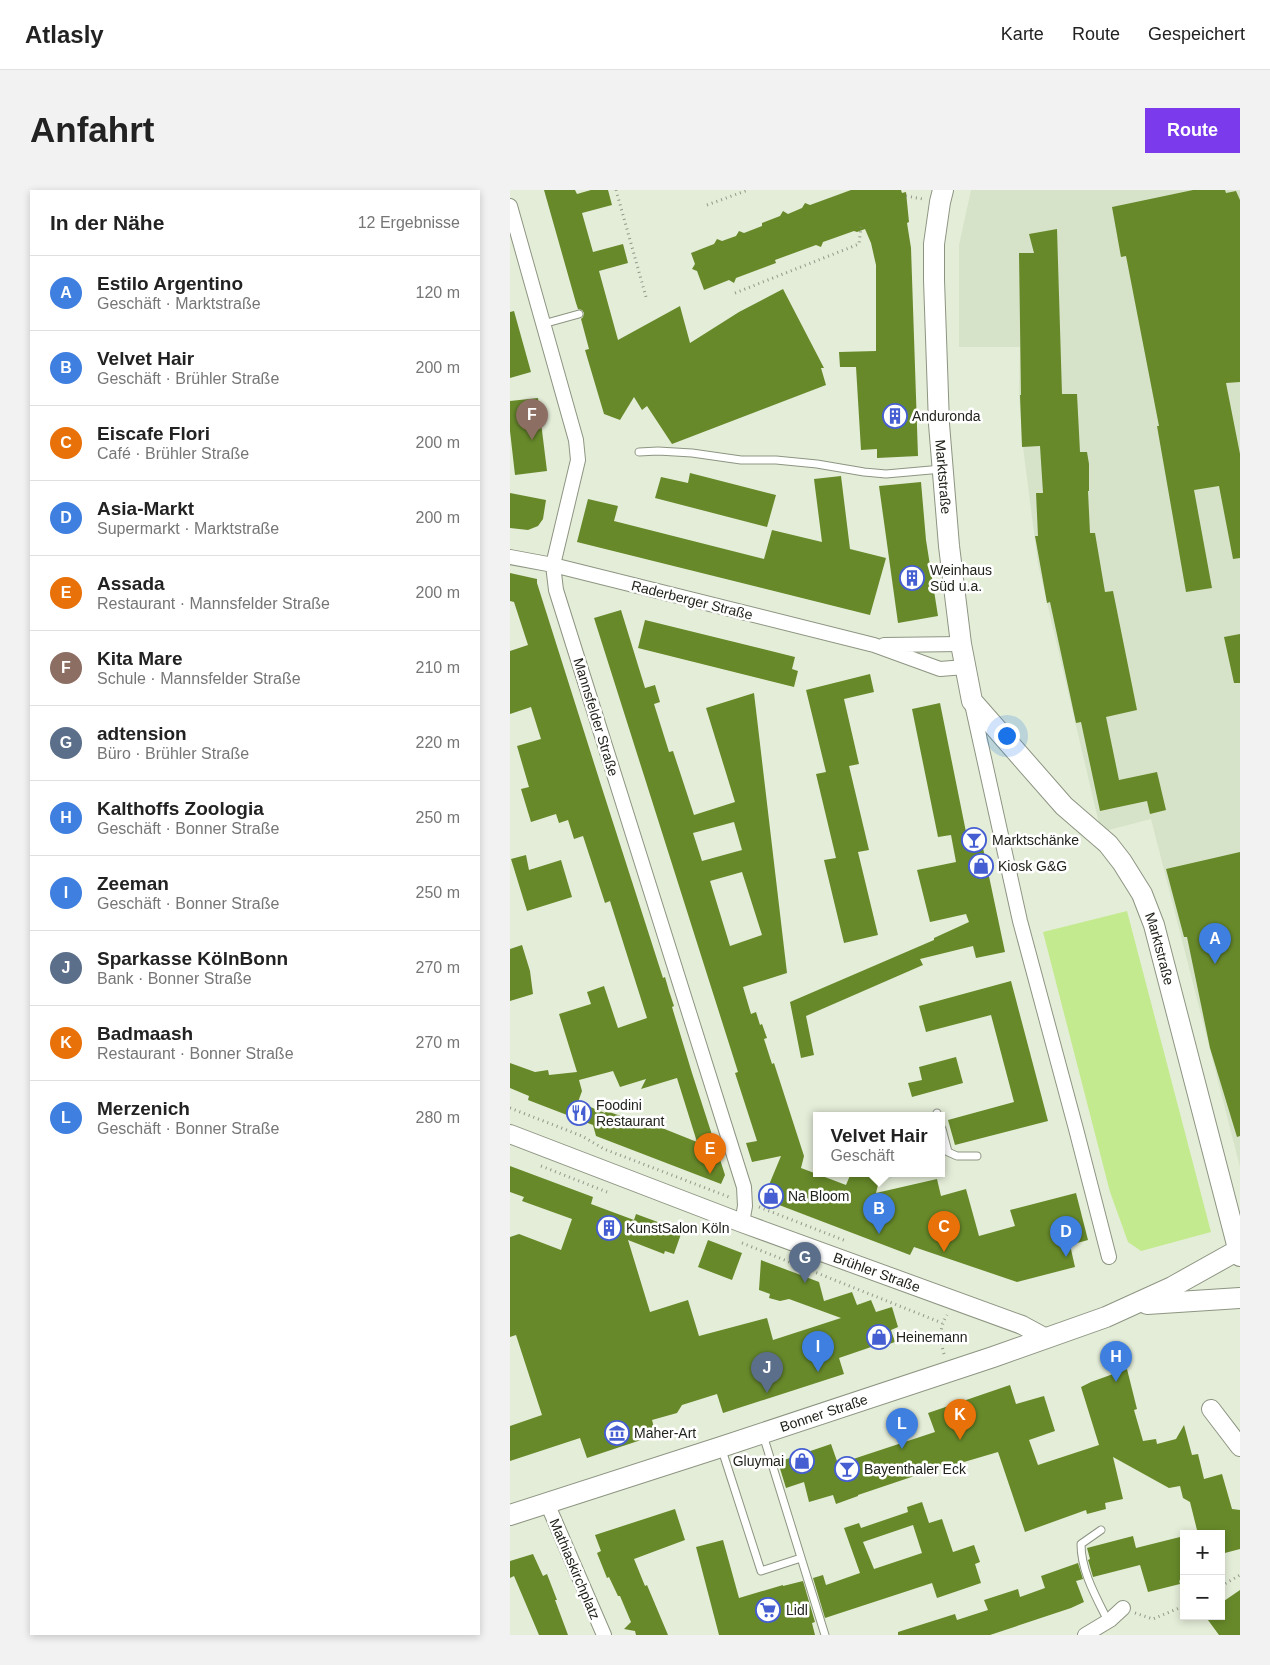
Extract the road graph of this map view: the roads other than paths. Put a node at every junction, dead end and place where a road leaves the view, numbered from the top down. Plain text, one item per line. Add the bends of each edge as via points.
1 (943, 190) edge
2 (510, 206) edge
3 (579, 314) dead end
4 (543, 324) junction
5 (639, 452) dead end
6 (942, 469) junction
7 (510, 557) edge
8 (553, 565) junction
9 (960, 644) junction
10 (874, 645) junction
11 (965, 667) junction
12 (972, 701) junction
13 (511, 1137) edge
14 (945, 1140) edge
15 (977, 1156) dead end
16 (742, 1223) junction
17 (1239, 1251) edge
18 (1108, 1257) dead end
19 (1240, 1298) edge
20 (1135, 1305) junction
21 (1046, 1338) junction
22 (1211, 1408) dead end
23 (762, 1433) junction
24 (721, 1447) junction
25 (1240, 1447) edge
26 (547, 1502) junction
27 (510, 1515) edge
28 (1101, 1530) dead end
29 (801, 1558) junction
30 (1123, 1608) road end
31 (1108, 1621) junction
32 (604, 1635) edge
33 (825, 1635) edge
34 (1085, 1635) edge

1 - 6 main road, Marktstraße via 934,244
2 - 4 street, Mannsfelder Straße
3 - 4 lane
4 - 8 street, Mannsfelder Straße via 576,440 578,460
5 - 6 lane via 776,460 886,474
6 - 9 main road, Marktstraße
7 - 8 street, Raderberger Straße
8 - 10 street, Raderberger Straße
8 - 16 street, Mannsfelder Straße via 556,590 744,1187
9 - 10 street, Raderberger Straße
9 - 11 main road, Marktstraße
10 - 11 street, Raderberger Straße via 940,670
11 - 12 main road, Marktstraße
12 - 17 main road, Marktstraße via 1064,806 1108,844 1142,894 1154,925
12 - 18 street, Marktstraße via 1022,930
13 - 16 street, Brühler Straße
14 - 15 lane via 948,1152 956,1156
16 - 21 street, Brühler Straße via 1022,1325
17 - 20 main road, Bonner Straße
19 - 20 main road, Bonner Straße
20 - 21 main road, Bonner Straße
21 - 23 main road, Bonner Straße
22 - 25 street
23 - 24 main road, Bonner Straße
23 - 29 lane
24 - 26 main road, Bonner Straße
24 - 29 lane via 761,1571
26 - 27 main road, Bonner Straße
26 - 32 street, Mathiaskirchplatz
28 - 31 lane via 1081,1544 1081,1557
29 - 33 lane
30 - 31 street
31 - 34 street

